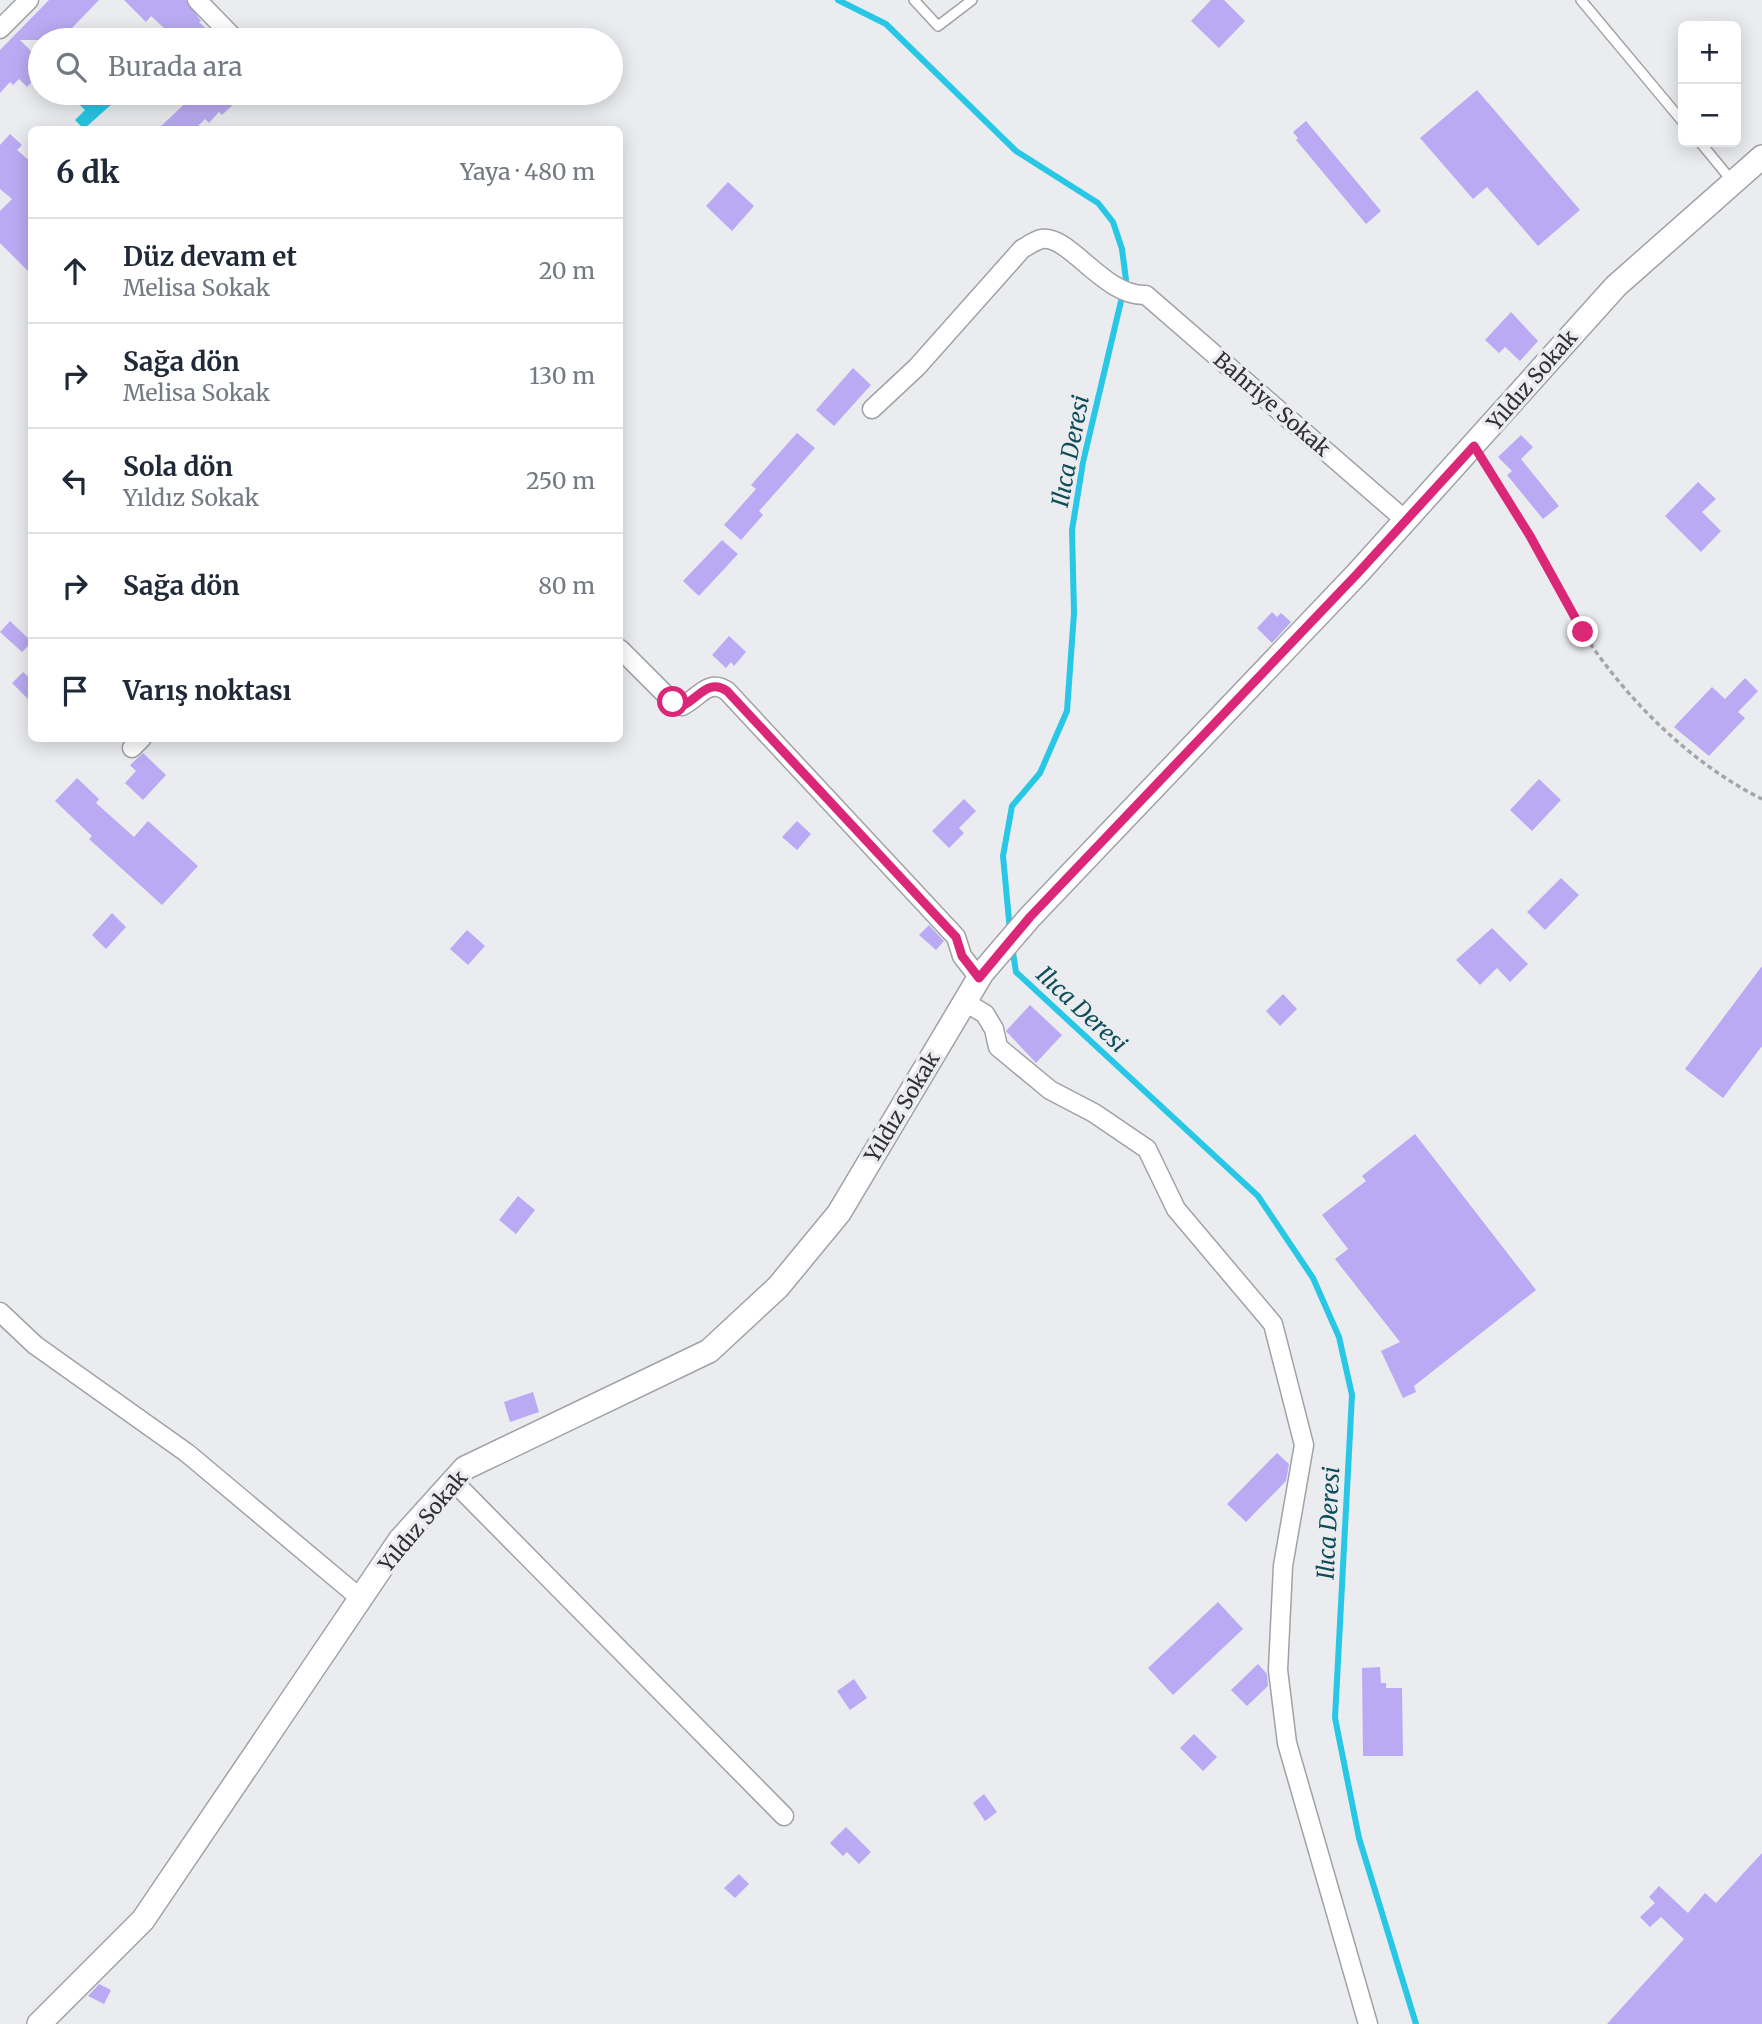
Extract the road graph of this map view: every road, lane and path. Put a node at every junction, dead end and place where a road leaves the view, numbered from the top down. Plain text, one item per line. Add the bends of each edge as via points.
1 (29, 0) edge
2 (197, 0) edge
3 (914, 0) edge
4 (972, 0) edge
5 (1581, 0) edge
6 (224, 28) edge
7 (0, 29) edge
8 (1678, 116) edge
9 (1704, 147) edge
10 (1762, 157) edge
11 (1732, 181) junction
12 (872, 409) dead end
13 (1474, 446) junction
14 (1405, 520) junction
15 (623, 652) edge
16 (1762, 799) edge
17 (981, 975) junction
18 (965, 1002) junction
19 (0, 1312) edge
20 (453, 1481) junction
21 (360, 1598) junction
22 (784, 1816) dead end
23 (39, 2024) edge
24 (1368, 2024) edge

1 - 7 street
2 - 6 street
3 - 4 lane via 938,26
5 - 8 lane
9 - 11 lane
10 - 11 street, Yıldız Sokak
11 - 13 street, Yıldız Sokak via 1616,286
12 - 14 street, Bahriye Sokak via 917,367 1022,249 1041,239 1056,240 1103,280 1146,295
13 - 14 street, Yıldız Sokak
13 - 16 path via 1524,524 1583,632 1618,680 1675,741
14 - 17 street, Yıldız Sokak via 1030,917
15 - 17 street via 682,706 710,686 727,691 956,937 962,956
17 - 18 street, Yıldız Sokak
18 - 20 street, Yıldız Sokak via 839,1213 778,1287 709,1351 465,1468
18 - 24 street via 985,1014 998,1047 1050,1090 1147,1149 1175,1209 1273,1324 1304,1445 1283,1566 1278,1670 1287,1743
19 - 21 street via 35,1345 187,1453
20 - 21 street, Yıldız Sokak via 400,1540
20 - 22 street
21 - 23 street, Yıldız Sokak via 143,1920

